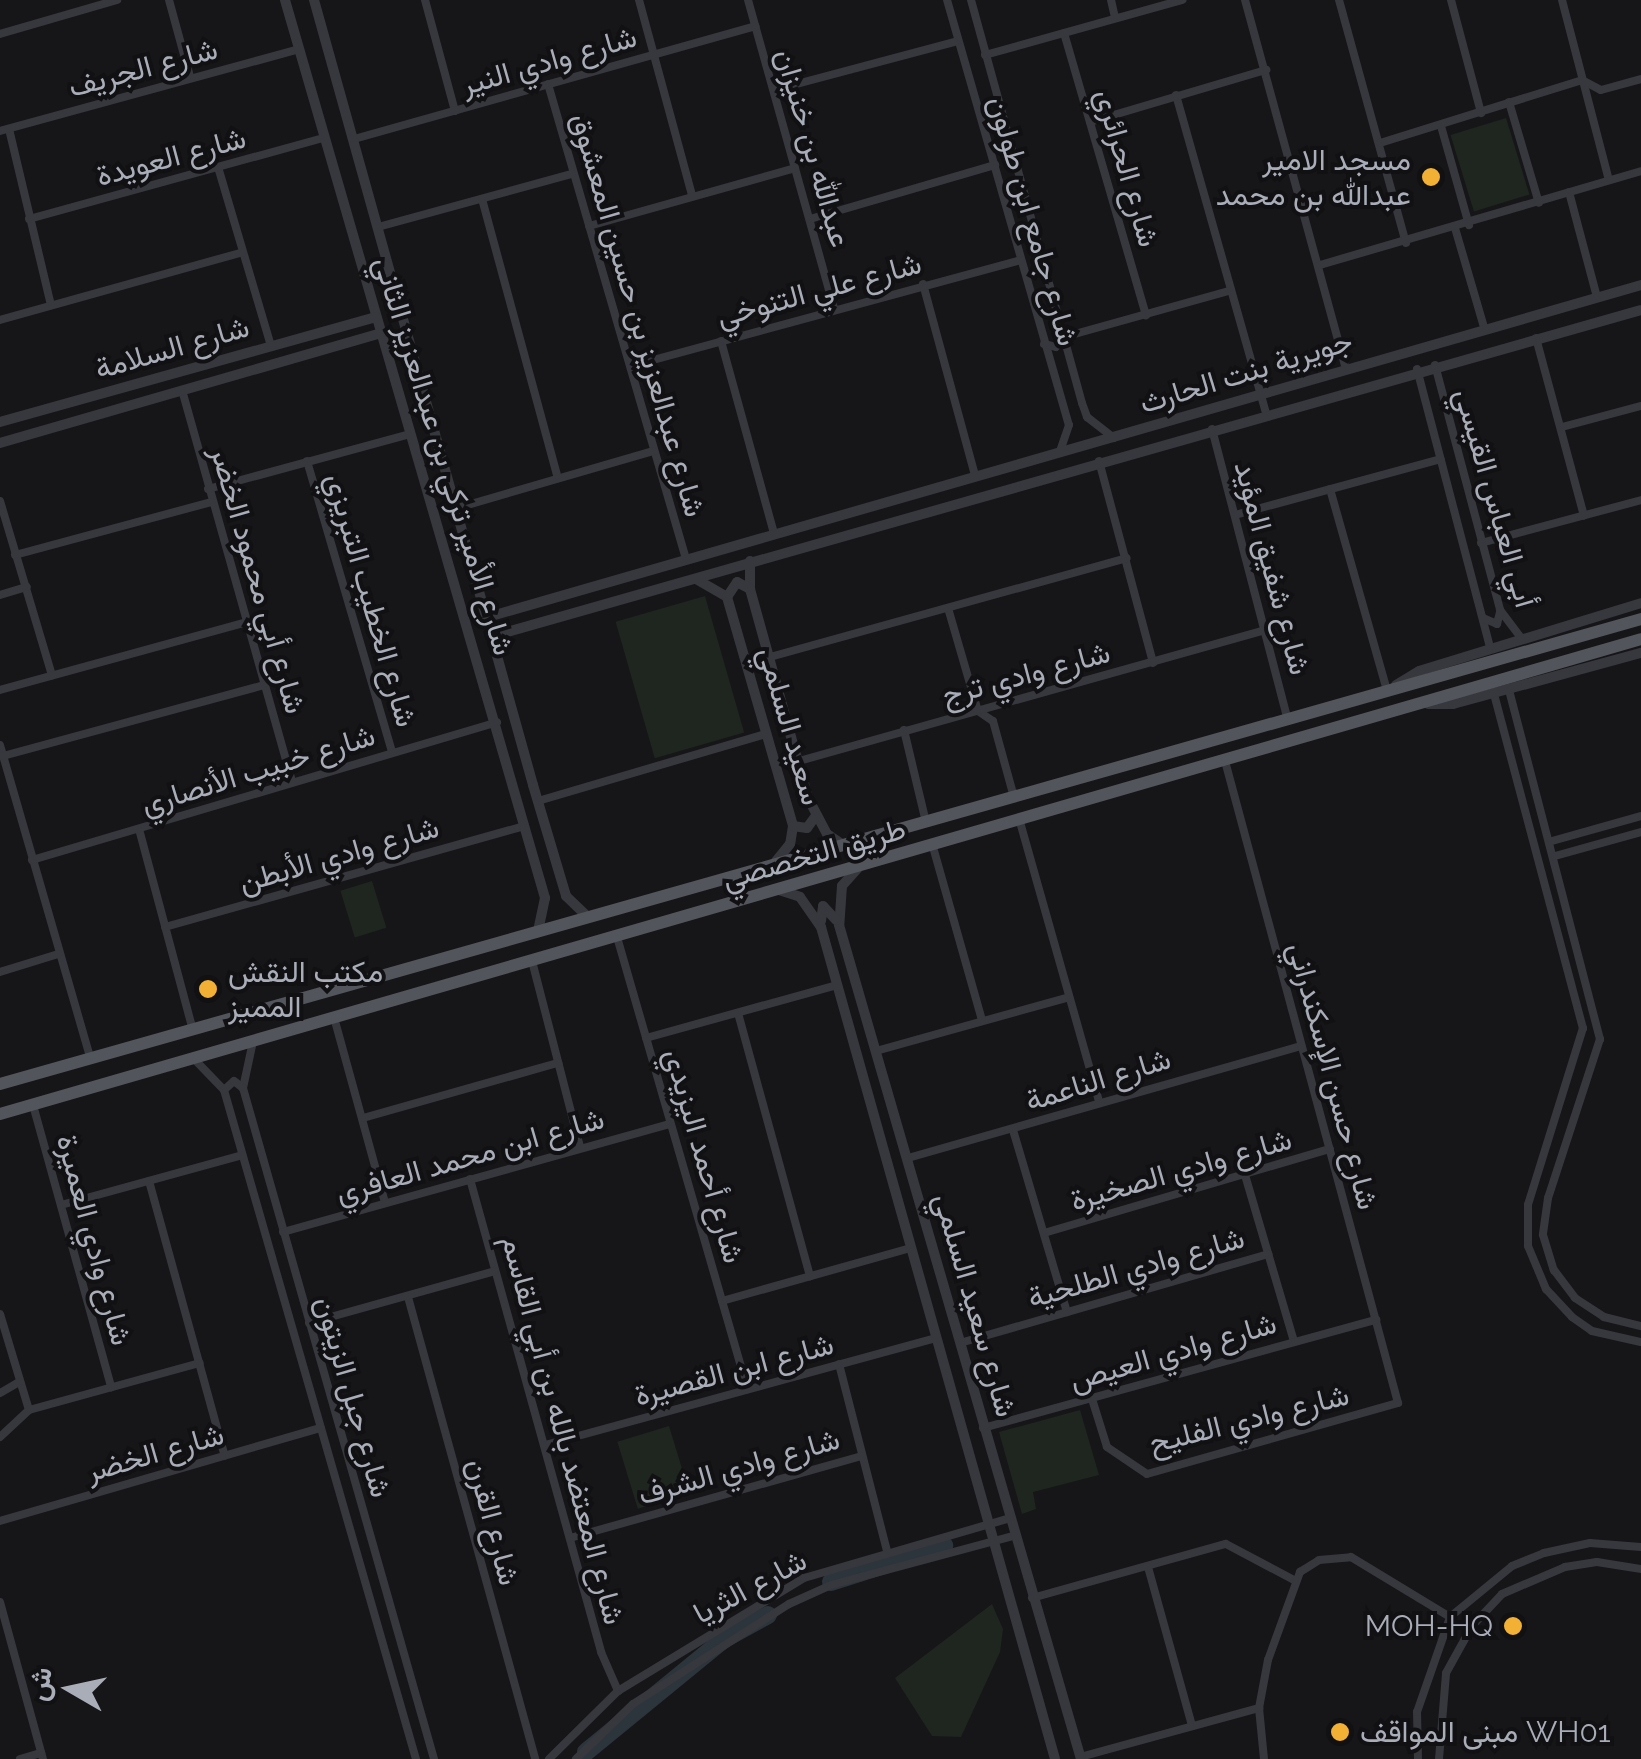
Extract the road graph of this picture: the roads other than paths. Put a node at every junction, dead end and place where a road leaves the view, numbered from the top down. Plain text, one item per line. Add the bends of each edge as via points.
1 (117, 0) edge
2 (169, 0) edge
3 (286, 0) edge
4 (314, 0) edge
5 (426, 0) edge
6 (639, 0) edge
7 (748, 0) edge
8 (947, 0) edge
9 (971, 0) edge
10 (1111, 0) edge
11 (1182, 0) edge
12 (1244, 0) edge
13 (1339, 0) edge
14 (1451, 0) edge
15 (1562, 0) edge
16 (88, 4) edge
17 (1116, 18) junction
18 (755, 26) junction
19 (1064, 33) junction
20 (0, 34) edge
21 (958, 41) junction
22 (299, 49) junction
23 (654, 55) junction
24 (985, 55) junction
25 (1266, 70) junction
26 (190, 77) junction
27 (1641, 79) edge
28 (1582, 80) junction
29 (548, 84) junction
30 (774, 90) junction
31 (1176, 95) junction
32 (1509, 102) junction
33 (455, 111) junction
34 (1481, 113) junction
35 (1090, 122) junction
36 (1441, 126) junction
37 (4, 130) edge
38 (324, 138) junction
39 (354, 139) junction
40 (1380, 143) junction
41 (996, 165) junction
42 (218, 167) junction
43 (795, 168) junction
44 (1641, 171) edge
45 (572, 174) junction
46 (1609, 180) junction
47 (1569, 192) junction
48 (692, 195) junction
49 (482, 198) junction
50 (1539, 204) junction
51 (29, 219) junction
52 (810, 219) junction
53 (1468, 225) junction
54 (378, 226) junction
55 (589, 226) junction
56 (1455, 228) junction
57 (1406, 242) junction
58 (243, 252) junction
59 (1021, 260) junction
60 (1320, 265) junction
61 (923, 284) junction
62 (1641, 285) edge
63 (1229, 291) junction
64 (1600, 296) junction
65 (1581, 301) junction
66 (51, 304) junction
67 (834, 308) junction
68 (1641, 310) edge
69 (1146, 315) junction
70 (376, 316) junction
71 (1610, 319) junction
72 (0, 320) edge
73 (356, 322) junction
74 (1586, 325) junction
75 (1484, 327) junction
76 (380, 333) junction
77 (1064, 336) junction
78 (364, 337) junction
79 (1536, 338) junction
80 (721, 340) junction
81 (1044, 344) junction
82 (271, 346) junction
83 (1069, 357) junction
84 (1049, 362) junction
85 (275, 363) junction
86 (1435, 365) junction
87 (630, 366) junction
88 (1346, 368) junction
89 (1418, 369) junction
90 (422, 387) junction
91 (182, 390) junction
92 (1441, 391) junction
93 (1260, 394) junction
94 (1424, 396) junction
95 (400, 397) junction
96 (1641, 406) edge
97 (1266, 413) junction
98 (0, 422) edge
99 (1562, 426) junction
100 (1212, 428) junction
101 (412, 434) junction
102 (1114, 438) junction
103 (0, 442) edge
104 (654, 450) junction
105 (1058, 453) junction
106 (1441, 459) junction
107 (307, 461) junction
108 (1099, 461) junction
109 (975, 476) junction
110 (558, 478) junction
111 (208, 489) junction
112 (1330, 490) junction
113 (1641, 500) edge
114 (0, 501) edge
115 (212, 502) junction
116 (866, 507) junction
117 (457, 508) junction
118 (436, 512) junction
119 (845, 513) junction
120 (1235, 516) junction
121 (1584, 516) junction
122 (871, 527) junction
123 (849, 533) junction
124 (774, 534) junction
125 (1481, 543) junction
126 (16, 555) junction
127 (686, 558) junction
128 (1127, 558) junction
129 (750, 561) junction
130 (695, 579) junction
131 (27, 587) junction
132 (750, 589) junction
133 (0, 594) edge
134 (727, 597) junction
135 (1641, 603) edge
136 (948, 608) junction
137 (1500, 610) junction
138 (505, 612) junction
139 (488, 617) junction
140 (1482, 618) junction
141 (1641, 619) edge
142 (244, 622) junction
143 (514, 630) junction
144 (1265, 630) junction
145 (493, 636) junction
146 (1520, 638) junction
147 (1641, 638) edge
148 (1490, 648) junction
149 (1641, 652) edge
150 (770, 657) junction
151 (1154, 662) junction
152 (52, 675) junction
153 (264, 685) junction
154 (0, 690) edge
155 (1387, 690) junction
156 (1508, 690) junction
157 (1494, 694) junction
158 (1427, 704) junction
159 (978, 711) junction
160 (1288, 720) junction
161 (497, 722) junction
162 (904, 730) junction
163 (766, 734) junction
164 (0, 745) edge
165 (392, 752) junction
166 (3, 756) junction
167 (1528, 756) junction
168 (526, 761) junction
169 (798, 761) junction
170 (1225, 761) junction
171 (1512, 761) junction
172 (509, 766) junction
173 (292, 781) junction
174 (533, 784) junction
175 (516, 792) junction
176 (1014, 797) junction
177 (538, 802) junction
178 (1641, 816) edge
179 (815, 817) junction
180 (544, 821) junction
181 (926, 822) junction
182 (1020, 822) junction
183 (525, 826) junction
184 (792, 826) junction
185 (139, 830) junction
186 (1641, 832) edge
187 (1552, 841) junction
188 (842, 844) junction
189 (934, 847) junction
190 (1555, 856) junction
191 (32, 860) junction
192 (774, 864) junction
193 (858, 868) junction
194 (779, 890) junction
195 (1564, 891) junction
196 (1550, 894) junction
197 (566, 896) junction
198 (545, 898) junction
199 (586, 915) junction
200 (839, 925) junction
201 (165, 927) junction
202 (538, 927) junction
203 (821, 927) junction
204 (617, 937) junction
205 (58, 954) junction
206 (532, 961) junction
207 (851, 967) junction
208 (0, 972) edge
209 (833, 972) junction
210 (837, 985) junction
211 (1066, 998) junction
212 (738, 1013) junction
213 (335, 1020) junction
214 (982, 1020) junction
215 (192, 1031) junction
216 (646, 1038) junction
217 (252, 1046) junction
218 (1301, 1046) junction
219 (876, 1050) junction
220 (90, 1057) junction
221 (196, 1061) junction
222 (558, 1063) junction
223 (0, 1084) edge
224 (243, 1088) junction
225 (224, 1090) junction
226 (1099, 1101) junction
227 (33, 1105) junction
228 (0, 1114) edge
229 (363, 1118) junction
230 (669, 1124) junction
231 (1013, 1130) junction
232 (580, 1147) junction
233 (1330, 1149) junction
234 (242, 1155) junction
235 (908, 1158) junction
236 (887, 1164) junction
237 (1245, 1175) junction
238 (470, 1179) junction
239 (150, 1181) junction
240 (385, 1202) junction
241 (61, 1205) junction
242 (283, 1232) junction
243 (1044, 1233) junction
244 (910, 1248) junction
245 (1268, 1254) junction
246 (495, 1271) junction
247 (810, 1276) junction
248 (408, 1297) junction
249 (722, 1301) junction
250 (1581, 1302) junction
251 (1067, 1312) junction
252 (0, 1314) edge
253 (1572, 1317) junction
254 (1376, 1320) junction
255 (309, 1323) junction
256 (1641, 1326) edge
257 (934, 1338) junction
258 (1294, 1342) junction
259 (1641, 1342) edge
260 (960, 1343) junction
261 (200, 1363) junction
262 (839, 1364) junction
263 (19, 1382) junction
264 (111, 1387) junction
265 (747, 1388) junction
266 (0, 1393) edge
267 (1092, 1399) junction
268 (1398, 1404) joint
269 (29, 1410) junction
270 (321, 1428) junction
271 (984, 1428) junction
272 (0, 1437) edge
273 (544, 1445) junction
274 (226, 1456) junction
275 (862, 1456) junction
276 (1007, 1518) junction
277 (0, 1521) edge
278 (989, 1524) junction
279 (1012, 1536) junction
280 (570, 1538) junction
281 (993, 1540) junction
282 (1641, 1548) edge
283 (887, 1551) junction
284 (1640, 1565) edge
285 (1148, 1567) junction
286 (1296, 1581) junction
287 (1032, 1598) junction
288 (0, 1602) edge
289 (1450, 1617) junction
290 (618, 1691) junction
291 (1259, 1708) junction
292 (1192, 1726) junction
293 (42, 1756) edge
294 (1080, 1758) edge
295 (20, 1759) edge
296 (416, 1759) edge
297 (434, 1759) edge
298 (535, 1759) edge
299 (550, 1759) edge
300 (576, 1759) edge
301 (1054, 1759) edge
302 (1264, 1759) edge
303 (1418, 1759) edge
304 (1439, 1759) edge

1 - 16 street
2 - 26 street
3 - 22 street, شارع الأمير تركي بن عبدالعزيز الثاني
4 - 39 street, شارع الأمير تركي بن عبدالعزيز الثاني
5 - 33 street
6 - 23 street
7 - 18 street, عبدالله بن خنيزان
8 - 21 street, شارع جامع ابن طولون
9 - 24 street, شارع جامع ابن طولون
10 - 17 street
11 - 17 street
12 - 25 street
13 - 40 street
14 - 34 street
15 - 28 street
16 - 20 street
17 - 19 street
18 - 23 street, شارع وادي النير
18 - 30 street, عبدالله بن خنيزان
19 - 24 street
19 - 35 street, شارع الحرائري
21 - 30 street
21 - 41 street, شارع جامع ابن طولون
22 - 26 street, شارع الجريف
22 - 38 street, شارع الأمير تركي بن عبدالعزيز الثاني
23 - 29 street, شارع وادي النير
23 - 48 street
24 - 77 street, شارع جامع ابن طولون
25 - 31 street
25 - 60 street
26 - 37 street, شارع الجريف
27 - 28 street via 1601,90
28 - 32 street
28 - 46 street
29 - 33 street, شارع وادي النير
29 - 45 street, شارع عبدالعزيز بن حسين المعشوق
30 - 43 street, عبدالله بن خنيزان
31 - 35 street
31 - 63 street
32 - 34 street
32 - 50 street
33 - 39 street, شارع وادي النير
34 - 36 street
35 - 69 street, شارع الحرائري
36 - 40 street
36 - 53 street
37 - 51 street
38 - 42 street, شارع العويدة
38 - 70 street, شارع الأمير تركي بن عبدالعزيز الثاني
39 - 54 street, شارع الأمير تركي بن عبدالعزيز الثاني
40 - 57 street
41 - 52 street
41 - 59 street, شارع جامع ابن طولون
42 - 51 street, شارع العويدة
42 - 58 street
43 - 48 street
43 - 52 street, عبدالله بن خنيزان
44 - 46 street
45 - 49 street
45 - 55 street, شارع عبدالعزيز بن حسين المعشوق
46 - 47 street
47 - 50 street
47 - 64 street
48 - 55 street
49 - 54 street
49 - 110 street
50 - 53 street
51 - 66 street
52 - 67 street, عبدالله بن خنيزان
53 - 56 street
54 - 90 street, شارع الأمير تركي بن عبدالعزيز الثاني
55 - 87 street, شارع عبدالعزيز بن حسين المعشوق
56 - 57 street
56 - 75 street
57 - 60 street
58 - 66 street
58 - 82 street
59 - 61 street, شارع علي التنوخي
59 - 81 street, شارع جامع ابن طولون
60 - 88 street
61 - 67 street, شارع علي التنوخي
61 - 109 street
62 - 64 street, جويرية بنت الحارث
63 - 69 street
63 - 93 street
64 - 65 street, جويرية بنت الحارث
64 - 71 street via 1596,310
65 - 74 street via 1593,315
65 - 75 street, جويرية بنت الحارث
66 - 72 street
67 - 80 street, شارع علي التنوخي
68 - 71 street, جويرية بنت الحارث
69 - 77 street
70 - 73 street, شارع السلامة
70 - 76 street, شارع الأمير تركي بن عبدالعزيز الثاني
71 - 74 street, جويرية بنت الحارث
73 - 78 street via 368,327
73 - 82 street, شارع السلامة
74 - 79 street, جويرية بنت الحارث
75 - 88 street, جويرية بنت الحارث
76 - 78 street
76 - 95 street, شارع الأمير تركي بن عبدالعزيز الثاني
77 - 81 street via 1056,347
77 - 83 street, شارع جامع ابن طولون
78 - 85 street
79 - 86 street, جويرية بنت الحارث
79 - 99 street
80 - 87 street, شارع علي التنوخي
80 - 124 street
81 - 84 street, شارع جامع ابن طولون
82 - 85 street
82 - 98 street, شارع السلامة
83 - 84 street via 1058,354
83 - 102 street, شارع جامع ابن طولون via 1088,417
84 - 105 street, شارع جامع ابن طولون via 1069,426
85 - 91 street
86 - 89 street, جويرية بنت الحارث
86 - 92 street, أبي العباس القيسي
87 - 104 street, شارع عبدالعزيز بن حسين المعشوق
88 - 93 street, جويرية بنت الحارث
89 - 94 street, أبي العباس القيسي
89 - 97 street, جويرية بنت الحارث
90 - 95 street via 407,384
90 - 117 street, شارع الأمير تركي بن عبدالعزيز الثاني
91 - 103 street
91 - 111 street, شارع أبي محمود الخضر
92 - 94 street via 1431,383
92 - 125 street, أبي العباس القيسي
93 - 97 street
93 - 102 street, جويرية بنت الحارث
94 - 106 street, أبي العباس القيسي
95 - 101 street, شارع الأمير تركي بن عبدالعزيز الثاني
96 - 99 street
97 - 100 street, جويرية بنت الحارث
99 - 121 street
100 - 108 street, جويرية بنت الحارث
100 - 120 street, شارع شفيق المؤيد
101 - 107 street
101 - 118 street, شارع الأمير تركي بن عبدالعزيز الثاني
102 - 105 street, جويرية بنت الحارث
104 - 110 street
104 - 127 street, شارع عبدالعزيز بن حسين المعشوق
105 - 109 street, جويرية بنت الحارث
106 - 112 street
106 - 140 street, أبي العباس القيسي
107 - 111 street
107 - 165 street, شارع الخطيب التبريزي
108 - 122 street, جويرية بنت الحارث
108 - 128 street
109 - 116 street, جويرية بنت الحارث
110 - 117 street
111 - 115 street, شارع أبي محمود الخضر
112 - 120 street
112 - 155 street
113 - 121 street
114 - 126 street
115 - 126 street
115 - 142 street, شارع أبي محمود الخضر
116 - 119 street, جويرية بنت الحارث
116 - 122 street via 860,519
117 - 118 street
117 - 139 street, شارع الأمير تركي بن عبدالعزيز الثاني
118 - 161 street, شارع الأمير تركي بن عبدالعزيز الثاني
119 - 123 street via 854,521
119 - 124 street, جويرية بنت الحارث
120 - 144 street, شارع شفيق المؤيد
121 - 125 street
122 - 123 street, جويرية بنت الحارث
123 - 129 street, جويرية بنت الحارث
124 - 127 street, جويرية بنت الحارث
125 - 137 street, أبي العباس القيسي
126 - 131 street
127 - 138 street, جويرية بنت الحارث
128 - 136 street
128 - 151 street
129 - 130 street, جويرية بنت الحارث
129 - 132 street, سعيد السلمي
130 - 134 street
130 - 143 street, جويرية بنت الحارث
131 - 133 street
131 - 152 street
132 - 134 street via 737,582
132 - 150 street, سعيد السلمي
134 - 163 street, سعيد السلمي
135 - 146 street
136 - 150 street
136 - 159 street
137 - 140 street via 1497,624
137 - 146 street, أبي العباس القيسي
138 - 139 street, جويرية بنت الحارث
138 - 143 street via 503,624
139 - 145 street, شارع الأمير تركي بن عبدالعزيز الثاني
140 - 148 street, أبي العباس القيسي
141 - 155 main road, طريق التخصصي
142 - 152 street
142 - 153 street, شارع أبي محمود الخضر
143 - 145 street, جويرية بنت الحارث
144 - 151 street, شارع وادي ترج
144 - 160 street, شارع شفيق المؤيد
145 - 168 street, شارع الأمير تركي بن عبدالعزيز الثاني
146 - 148 street
147 - 158 main road, طريق التخصصي
148 - 155 street
149 - 156 street
150 - 169 street, سعيد السلمي
151 - 159 street, شارع وادي ترج
152 - 154 street
153 - 166 street
153 - 173 street, شارع أبي محمود الخضر
155 - 160 main road, طريق التخصصي
156 - 157 street
156 - 167 street
157 - 158 street
157 - 171 street
158 - 170 main road, طريق التخصصي
159 - 162 street, شارع وادي ترج
159 - 176 street via 993,721
160 - 176 main road, طريق التخصصي
161 - 165 street, شارع خبيب الأنصاري
161 - 172 street, شارع الأمير تركي بن عبدالعزيز الثاني
162 - 169 street, شارع وادي ترج
162 - 181 street
163 - 177 street
163 - 184 street, سعيد السلمي
164 - 166 street
165 - 173 street, شارع خبيب الأنصاري
166 - 191 street
167 - 171 street
167 - 187 street
168 - 172 street via 521,774
168 - 174 street, شارع الأمير تركي بن عبدالعزيز الثاني
169 - 179 street, سعيد السلمي
170 - 182 main road, طريق التخصصي
170 - 218 street, شارع حسن الإسكندراني
171 - 196 street
172 - 175 street, شارع الأمير تركي بن عبدالعزيز الثاني
173 - 185 street, شارع خبيب الأنصاري
174 - 175 street via 521,779
174 - 177 street, شارع الأمير تركي بن عبدالعزيز الثاني
175 - 183 street, شارع الأمير تركي بن عبدالعزيز الثاني
176 - 181 main road, طريق التخصصي
177 - 180 street, شارع الأمير تركي بن عبدالعزيز الثاني
178 - 187 street
179 - 184 street via 807,828
179 - 188 street, سعيد السلمي
180 - 183 street
180 - 197 street, شارع الأمير تركي بن عبدالعزيز الثاني
181 - 188 main road, طريق التخصصي
182 - 189 main road, طريق التخصصي
182 - 211 street
183 - 198 street, شارع الأمير تركي بن عبدالعزيز الثاني
183 - 201 street, شارع وادي الأبطن
184 - 192 street, سعيد السلمي via 790,844
185 - 191 street, شارع خبيب الأنصاري
185 - 201 street
186 - 190 street
187 - 190 street
188 - 192 main road, طريق التخصصي
189 - 193 main road, طريق التخصصي
189 - 214 street
190 - 195 street
191 - 205 street
192 - 199 main road, طريق التخصصي
193 - 194 main road, طريق التخصصي
193 - 200 street, شارع سعيد السلمي via 842,886
194 - 203 street via 800,898
194 - 204 main road, طريق التخصصي
195 - 196 street
195 - 250 street via 1600,1039 1548,1198 1543,1235 1554,1270
196 - 253 street via 1582,1042 1526,1223 1536,1269
197 - 198 street
197 - 199 street
198 - 202 street, شارع الأمير تركي بن عبدالعزيز الثاني
199 - 202 main road, طريق التخصصي
200 - 203 street via 830,906 823,906
200 - 207 street, شارع سعيد السلمي
201 - 215 street
202 - 215 main road, طريق التخصصي
203 - 209 street, شارع سعيد السلمي
204 - 206 main road, طريق التخصصي
204 - 216 street, شارع أحمد اليزيدي
205 - 208 street
205 - 220 street
206 - 213 main road, طريق التخصصي
206 - 222 street
207 - 209 street
207 - 219 street, شارع سعيد السلمي
209 - 210 street, شارع سعيد السلمي
210 - 212 street
210 - 236 street, شارع سعيد السلمي
211 - 214 street
211 - 226 street
212 - 216 street
212 - 247 street
213 - 217 main road, طريق التخصصي
213 - 229 street
214 - 219 street
215 - 220 main road, طريق التخصصي
216 - 230 street, شارع أحمد اليزيدي
217 - 221 main road, طريق التخصصي
217 - 224 street, شارع جبل الزيتون
218 - 226 street, شارع الناعمة
218 - 233 street, شارع حسن الإسكندراني
219 - 235 street, شارع سعيد السلمي
220 - 223 main road, طريق التخصصي
221 - 225 street, شارع جبل الزيتون
221 - 227 main road, طريق التخصصي
222 - 229 street
222 - 232 street
224 - 225 street via 234,1081
224 - 242 street, شارع جبل الزيتون
225 - 234 street, شارع جبل الزيتون
226 - 231 street, شارع الناعمة
227 - 228 main road, طريق التخصصي
227 - 241 street, شارع وادي العميرة
229 - 240 street
230 - 232 street, شارع ابن محمد العافري
230 - 249 street, شارع أحمد اليزيدي
231 - 235 street, شارع الناعمة
231 - 243 street
232 - 238 street, شارع ابن محمد العافري
233 - 237 street, شارع وادي الصخيرة
233 - 254 street, شارع حسن الإسكندراني
234 - 239 street
234 - 270 street, شارع جبل الزيتون
235 - 236 street
235 - 260 street, شارع سعيد السلمي
236 - 244 street, شارع سعيد السلمي
237 - 243 street, شارع وادي الصخيرة
237 - 245 street
238 - 240 street, شارع ابن محمد العافري
238 - 246 street, شارع المعتضد بالله بن أبي القاسم
239 - 241 street
239 - 261 street
240 - 242 street, شارع ابن محمد العافري
241 - 264 street, شارع وادي العميرة
242 - 255 street, شارع جبل الزيتون
243 - 251 street
244 - 247 street
244 - 257 street, شارع سعيد السلمي
245 - 251 street, شارع وادي الطلحية
245 - 258 street
246 - 248 street
246 - 273 street, شارع المعتضد بالله بن أبي القاسم
247 - 249 street
248 - 255 street
248 - 298 street, شارع القرن
249 - 265 street, شارع أحمد اليزيدي
250 - 253 street
250 - 256 street
251 - 260 street, شارع وادي الطلحية
252 - 263 street
253 - 259 street via 1592,1331
254 - 258 street, شارع وادي العيص
254 - 268 street, شارع حسن الإسكندراني
255 - 297 street, شارع جبل الزيتون
257 - 262 street, شارع ابن القصيرة
257 - 278 street, شارع سعيد السلمي
258 - 267 street, شارع وادي العيص
260 - 271 street, شارع سعيد السلمي
261 - 264 street
261 - 274 street
262 - 265 street, شارع ابن القصيرة
262 - 275 street
263 - 266 street
263 - 269 street
264 - 269 street
265 - 273 street, شارع ابن القصيرة
267 - 268 street, شارع وادي الفليح via 1107,1448 1148,1474
267 - 271 street, شارع وادي العيص
269 - 272 street
270 - 274 street, شارع الخضر
270 - 296 street, شارع جبل الزيتون
271 - 276 street, شارع سعيد السلمي
273 - 280 street, شارع المعتضد بالله بن أبي القاسم
274 - 277 street, شارع الخضر
275 - 280 street, شارع وادي الشرف
275 - 283 street
276 - 278 street, شارع الثريا
276 - 279 street, شارع سعيد السلمي
278 - 281 street, شارع سعيد السلمي
278 - 283 street, شارع الثريا
279 - 281 street, شارع الثريا
279 - 287 street, شارع سعيد السلمي
280 - 290 street, شارع المعتضد بالله بن أبي القاسم
281 - 300 street, شارع الثريا via 831,1585 788,1604 633,1704
281 - 301 street, شارع سعيد السلمي
282 - 289 street via 1590,1542 1544,1553 1502,1573
283 - 290 street, شارع الثريا via 804,1578
284 - 304 street via 1566,1567 1502,1594 1472,1626 1446,1673
285 - 286 street via 1226,1544
285 - 287 street
285 - 292 street
286 - 289 street via 1319,1560 1352,1558
286 - 291 street
287 - 294 street, شارع سعيد السلمي
288 - 293 street
289 - 303 street via 1418,1712
290 - 299 street, شارع الثريا
291 - 292 street
291 - 302 street
292 - 294 street
293 - 295 street

